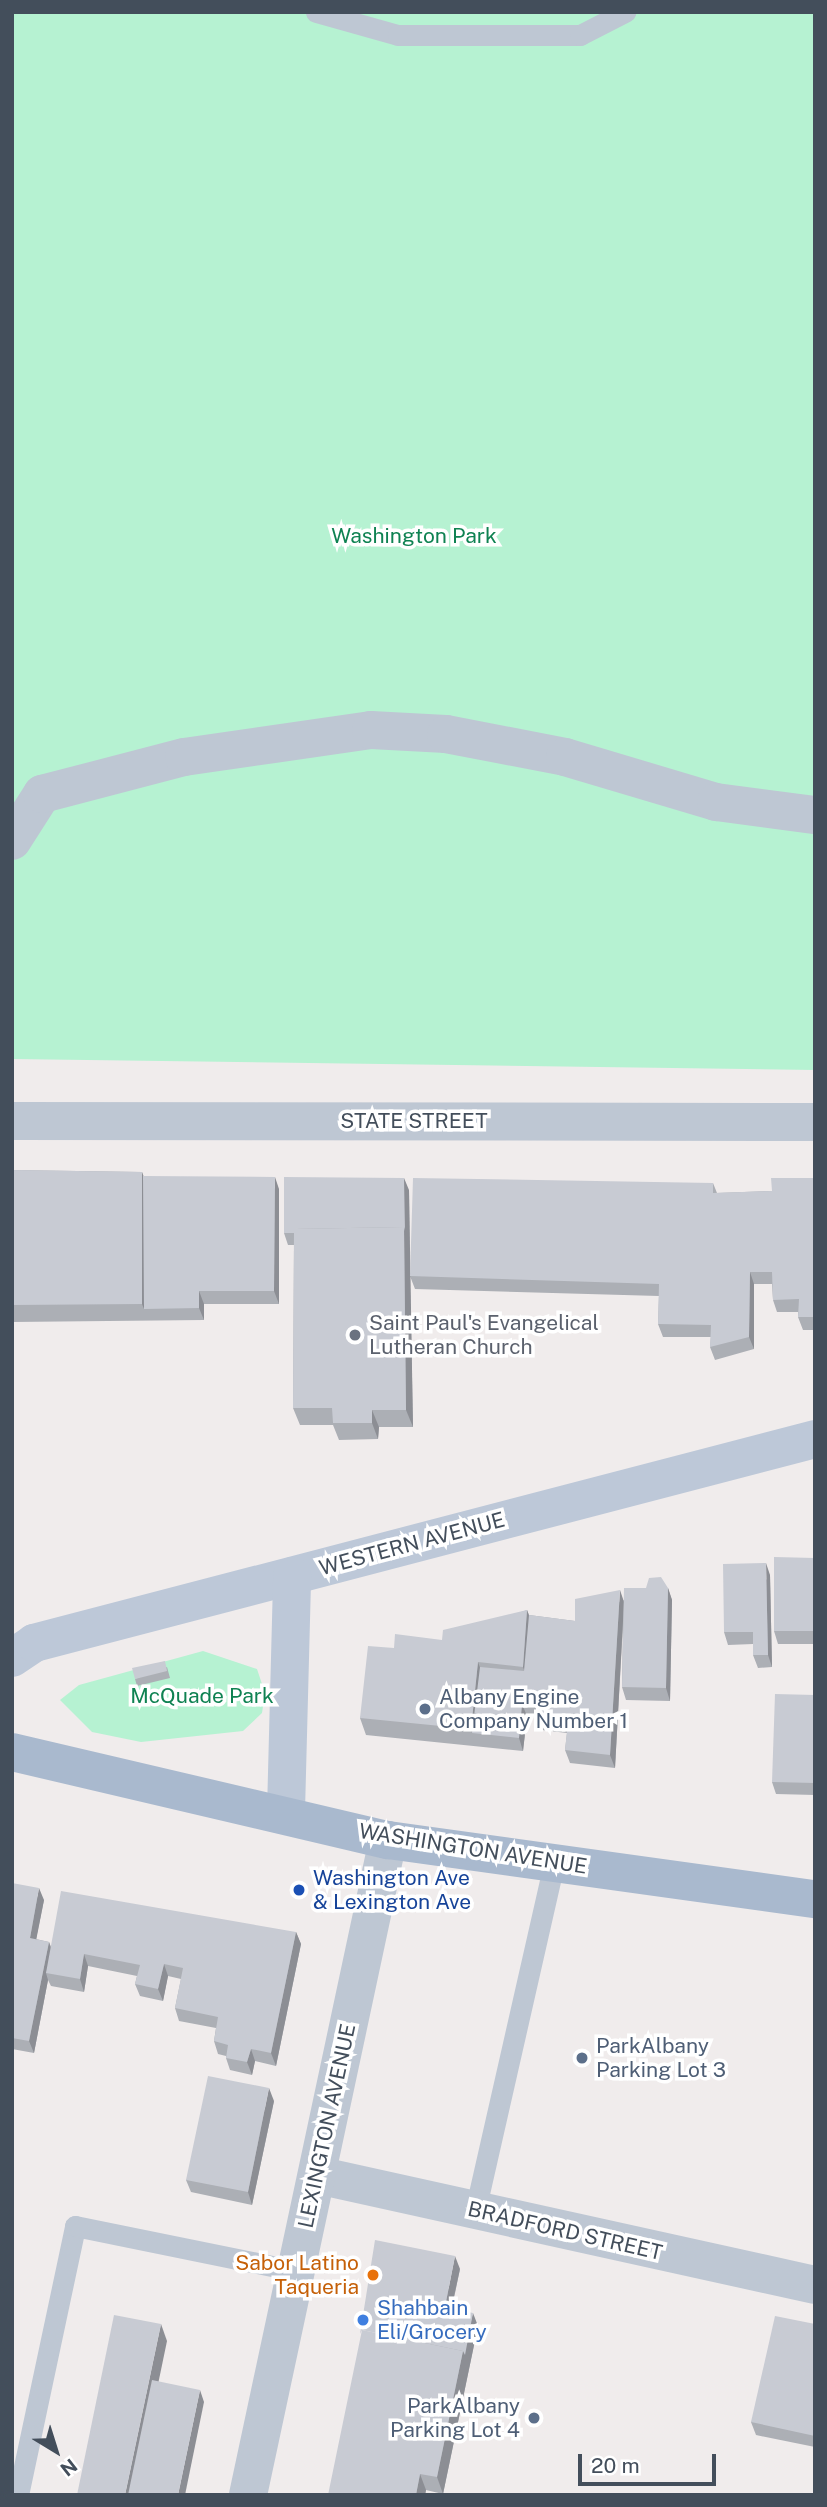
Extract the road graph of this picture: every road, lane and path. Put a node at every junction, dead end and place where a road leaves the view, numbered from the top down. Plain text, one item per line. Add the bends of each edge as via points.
1 (316, 12) edge
2 (625, 12) edge
3 (27, 795) edge
4 (815, 815) edge
5 (12, 841) edge
6 (12, 1121) edge
7 (815, 1122) edge
8 (815, 1439) edge
9 (292, 1576) junction
10 (12, 1658) edge
11 (12, 1752) edge
12 (286, 1811) junction
13 (388, 1840) junction
14 (554, 1863) junction
15 (815, 1899) edge
16 (317, 2175) junction
17 (475, 2211) junction
18 (296, 2271) junction
19 (815, 2285) edge
20 (18, 2495) edge
21 (248, 2495) edge

1 - 2 lane via 398,35 580,35
3 - 4 street via 184,757 371,730 446,734 565,757 716,802
3 - 5 street
6 - 7 street, STATE STREET
8 - 9 street, WESTERN AVENUE
9 - 10 street, WESTERN AVENUE via 34,1643
9 - 12 street
11 - 12 main road, WASHINGTON AVENUE
12 - 13 main road, WASHINGTON AVENUE
13 - 14 main road, WASHINGTON AVENUE
13 - 16 street, LEXINGTON AVENUE
14 - 15 main road, WASHINGTON AVENUE
14 - 17 lane
16 - 17 street, BRADFORD STREET
16 - 18 street, LEXINGTON AVENUE
17 - 19 street, BRADFORD STREET
18 - 20 lane via 75,2226
18 - 21 street, LEXINGTON AVENUE

